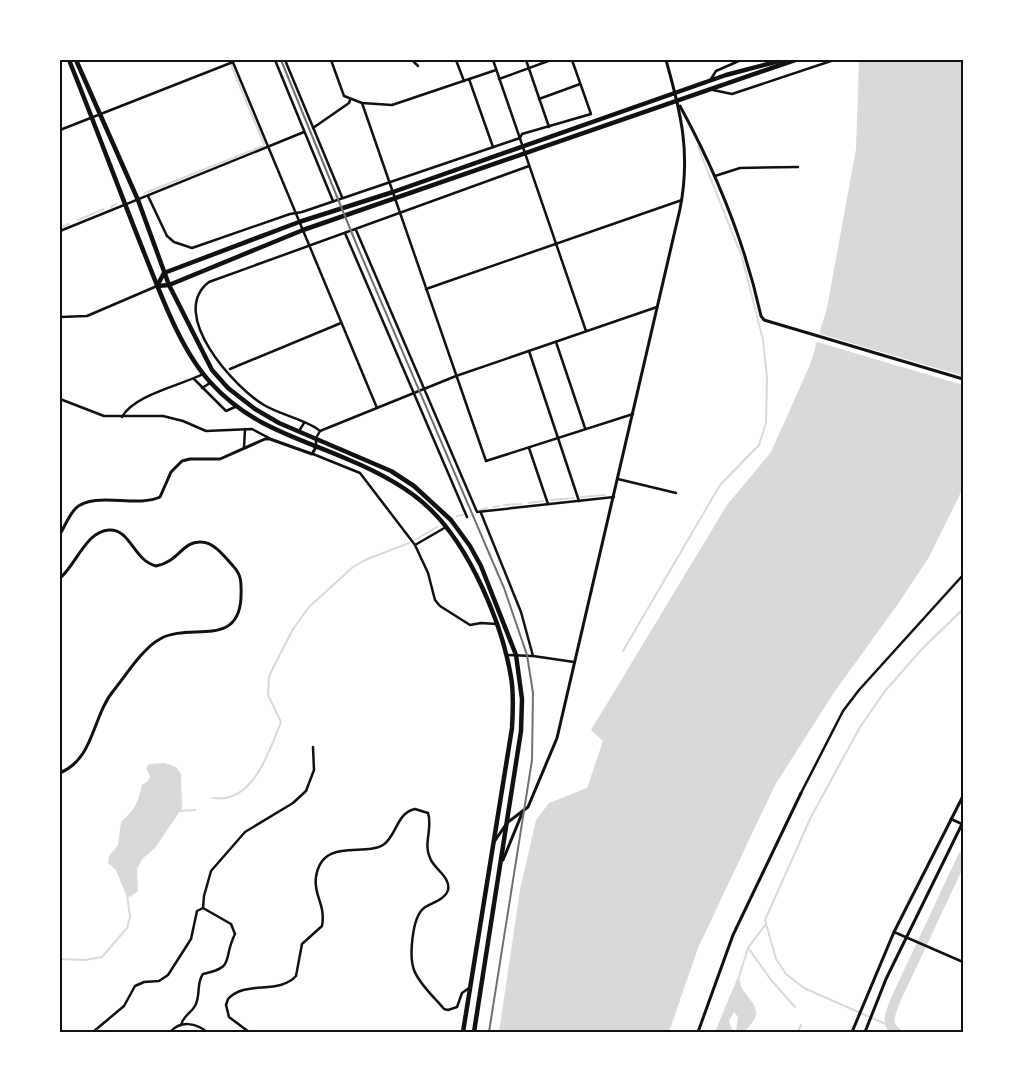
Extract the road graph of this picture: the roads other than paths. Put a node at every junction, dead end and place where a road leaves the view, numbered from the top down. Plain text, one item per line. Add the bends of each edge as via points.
1 (69, 60) edge
2 (76, 60) edge
3 (275, 60) edge
4 (285, 60) edge
5 (331, 60) edge
6 (412, 60) edge
7 (456, 60) edge
8 (493, 60) edge
9 (526, 60) edge
10 (551, 60) edge
11 (572, 60) edge
12 (666, 60) edge
13 (741, 60) edge
14 (783, 60) edge
15 (795, 60) edge
16 (834, 60) edge
17 (233, 61) edge
18 (418, 66) dead end
19 (529, 68) junction
20 (496, 70) junction
21 (469, 79) junction
22 (500, 79) junction
23 (464, 81) junction
24 (711, 81) junction
25 (580, 84) junction
26 (713, 90) junction
27 (675, 93) junction
28 (539, 98) junction
29 (350, 100) junction
30 (678, 101) junction
31 (362, 103) junction
32 (100, 113) junction
33 (92, 116) junction
34 (549, 127) junction
35 (313, 128) junction
36 (60, 130) edge
37 (304, 132) junction
38 (520, 138) junction
39 (523, 146) junction
40 (267, 147) junction
41 (493, 147) junction
42 (526, 154) junction
43 (529, 166) junction
44 (798, 167) dead end
45 (715, 176) junction
46 (389, 182) junction
47 (393, 192) junction
48 (148, 196) junction
49 (342, 198) junction
50 (395, 198) junction
51 (138, 200) junction
52 (682, 200) junction
53 (333, 201) junction
54 (125, 205) junction
55 (296, 213) junction
56 (401, 214) junction
57 (299, 222) junction
58 (303, 230) junction
59 (356, 230) junction
60 (60, 231) edge
61 (346, 233) junction
62 (556, 244) junction
63 (310, 246) junction
64 (164, 273) junction
65 (168, 285) junction
66 (157, 286) junction
67 (426, 289) junction
68 (657, 307) junction
69 (196, 315) junction
70 (60, 317) edge
71 (185, 319) junction
72 (341, 323) junction
73 (586, 331) junction
74 (556, 342) junction
75 (529, 351) junction
76 (220, 366) junction
77 (230, 369) dead end
78 (212, 370) junction
79 (203, 374) junction
80 (456, 376) junction
81 (194, 379) junction
82 (963, 379) edge
83 (210, 383) junction
84 (202, 388) junction
85 (424, 389) junction
86 (414, 393) junction
87 (60, 399) edge
88 (235, 406) junction
89 (376, 408) junction
90 (633, 414) junction
91 (122, 417) junction
92 (304, 423) junction
93 (585, 428) junction
94 (246, 429) junction
95 (299, 431) junction
96 (320, 431) junction
97 (316, 438) junction
98 (559, 438) junction
99 (270, 439) junction
100 (316, 447) junction
101 (244, 448) junction
102 (529, 448) junction
103 (312, 454) junction
104 (366, 467) junction
105 (360, 473) junction
106 (618, 479) junction
107 (676, 493) dead end
108 (614, 497) junction
109 (579, 501) junction
110 (548, 504) junction
111 (480, 513) junction
112 (467, 517) dead end
113 (65, 526) junction
114 (446, 526) junction
115 (60, 527) edge
116 (60, 534) edge
117 (415, 545) junction
118 (963, 575) edge
119 (60, 578) edge
120 (496, 624) junction
121 (506, 655) junction
122 (516, 655) junction
123 (533, 656) junction
124 (575, 662) junction
125 (313, 747) dead end
126 (60, 773) edge
127 (801, 793) joint
128 (963, 796) edge
129 (524, 810) junction
130 (951, 819) junction
131 (507, 823) junction
132 (963, 824) edge
133 (494, 843) junction
134 (500, 867) junction
135 (203, 908) junction
136 (894, 932) junction
137 (905, 936) junction
138 (963, 962) edge
139 (470, 988) junction
140 (181, 1025) junction
141 (93, 1032) edge
142 (170, 1032) edge
143 (207, 1032) edge
144 (249, 1032) edge
145 (464, 1032) edge
146 (474, 1032) edge
147 (698, 1032) edge
148 (852, 1032) edge
149 (864, 1032) edge

1 - 33 highway
2 - 32 highway
3 - 37 street
4 - 35 street
5 - 29 street via 342,93
6 - 18 street
7 - 23 street
8 - 20 street
9 - 19 street
10 - 19 street
11 - 25 street
12 - 27 street
13 - 24 street via 716,71
14 - 24 highway
15 - 26 highway
16 - 26 street via 732,94
17 - 32 street
17 - 40 street
19 - 22 street
19 - 28 street
20 - 21 street
20 - 22 street
21 - 23 street
21 - 41 street
22 - 38 street
23 - 31 street via 392,105
24 - 27 highway
25 - 28 street
25 - 34 street via 591,114
26 - 30 highway
27 - 30 street
27 - 39 highway
28 - 34 street
29 - 31 street
29 - 35 street
30 - 42 highway
30 - 45 street
30 - 52 street via 686,155
31 - 46 street
32 - 33 street
32 - 51 highway
33 - 36 street
33 - 54 highway
34 - 38 street via 522,134
35 - 49 street
37 - 40 street
37 - 53 street
38 - 39 street
38 - 41 street
39 - 42 street
39 - 47 highway
40 - 48 street
40 - 55 street
41 - 46 street
42 - 43 street
42 - 50 highway
43 - 56 street
43 - 62 street
44 - 45 street via 740,168
45 - 82 street via 749,266 761,316 768,322
46 - 47 street
46 - 49 street
47 - 50 street
47 - 57 highway
48 - 51 street
48 - 55 street via 167,236 192,248
49 - 53 street
50 - 56 street
50 - 58 highway
51 - 54 street
51 - 64 highway
52 - 62 street
52 - 68 street
53 - 55 street
54 - 60 street
54 - 66 highway
55 - 57 street
56 - 59 street
56 - 67 street
57 - 58 street
57 - 64 highway
58 - 63 street
58 - 65 highway
59 - 61 street
59 - 85 street
61 - 63 street
61 - 86 street
62 - 67 street
62 - 73 street
63 - 69 street via 209,282 199,293
63 - 72 street
64 - 65 highway
64 - 66 highway
65 - 66 highway
65 - 71 highway
66 - 70 street via 87,316
66 - 79 highway
67 - 80 street
68 - 73 street
68 - 90 street
69 - 71 street
69 - 76 street
71 - 78 highway
72 - 77 street
72 - 89 street
73 - 74 street
74 - 75 street
74 - 93 street
75 - 80 street
75 - 98 street
76 - 78 street
76 - 92 street via 264,406
78 - 95 highway via 254,410
79 - 81 street
79 - 83 highway
80 - 85 street
80 - 102 street via 486,461
81 - 84 street
81 - 91 street via 143,399
83 - 84 street
83 - 88 highway
84 - 88 street via 226,411
85 - 86 street
85 - 111 street
86 - 89 street
86 - 112 street
87 - 91 street via 94,414
88 - 100 highway via 256,421
89 - 96 street
90 - 93 street
90 - 106 street
91 - 94 street via 170,417 211,432
92 - 95 street
92 - 96 street
93 - 98 street
94 - 99 street
94 - 101 street
95 - 97 highway
96 - 97 street
97 - 100 street
97 - 122 highway via 391,471 430,498 451,520 481,566
98 - 102 street
98 - 109 street
99 - 101 street
99 - 103 street
100 - 103 street
100 - 104 highway
101 - 113 street via 220,459 182,462 171,472 163,492 155,500 96,501 80,505
102 - 110 street
103 - 105 street
104 - 105 street
104 - 114 highway via 413,495
105 - 117 street
106 - 107 street
106 - 108 street
108 - 109 street
108 - 124 street
109 - 110 street
110 - 111 street
111 - 123 street via 521,612
113 - 115 street
113 - 116 street
114 - 117 street
114 - 120 highway via 474,570
117 - 120 street via 440,606 470,625 481,622
118 - 127 street via 843,711
119 - 126 street via 96,534 117,530 140,558 156,566 174,560 190,544 209,543 236,569 241,582 240,607 232,624 210,631 174,634 149,648 106,699 85,753 74,766
120 - 121 highway
121 - 122 street
121 - 133 highway via 512,678 512,728
122 - 123 street
122 - 131 highway via 522,699 521,731
123 - 124 street
124 - 129 street via 557,738 532,799
125 - 135 street via 314,770 306,791 245,832 211,871
127 - 147 street via 733,935
128 - 130 street
129 - 131 street
129 - 134 street
130 - 132 street
130 - 136 street
131 - 133 street
131 - 134 highway
132 - 137 street
133 - 139 highway
134 - 146 highway
135 - 140 street via 231,924 235,934 229,946 226,966 203,974 195,1007 182,1019
135 - 141 street via 197,911 191,939 168,975 160,981 135,986 124,1006
136 - 137 street
136 - 148 street
137 - 138 street
137 - 149 street
139 - 144 street via 462,993 457,1007 444,1009 414,971 416,918 448,890 448,883 429,857 431,827 428,813 415,809 405,814 383,845 340,850 320,867 316,887 324,908 322,926 302,944 296,976 286,984 239,992 228,999 229,1017
139 - 145 highway
140 - 142 street
140 - 143 street via 200,1026

